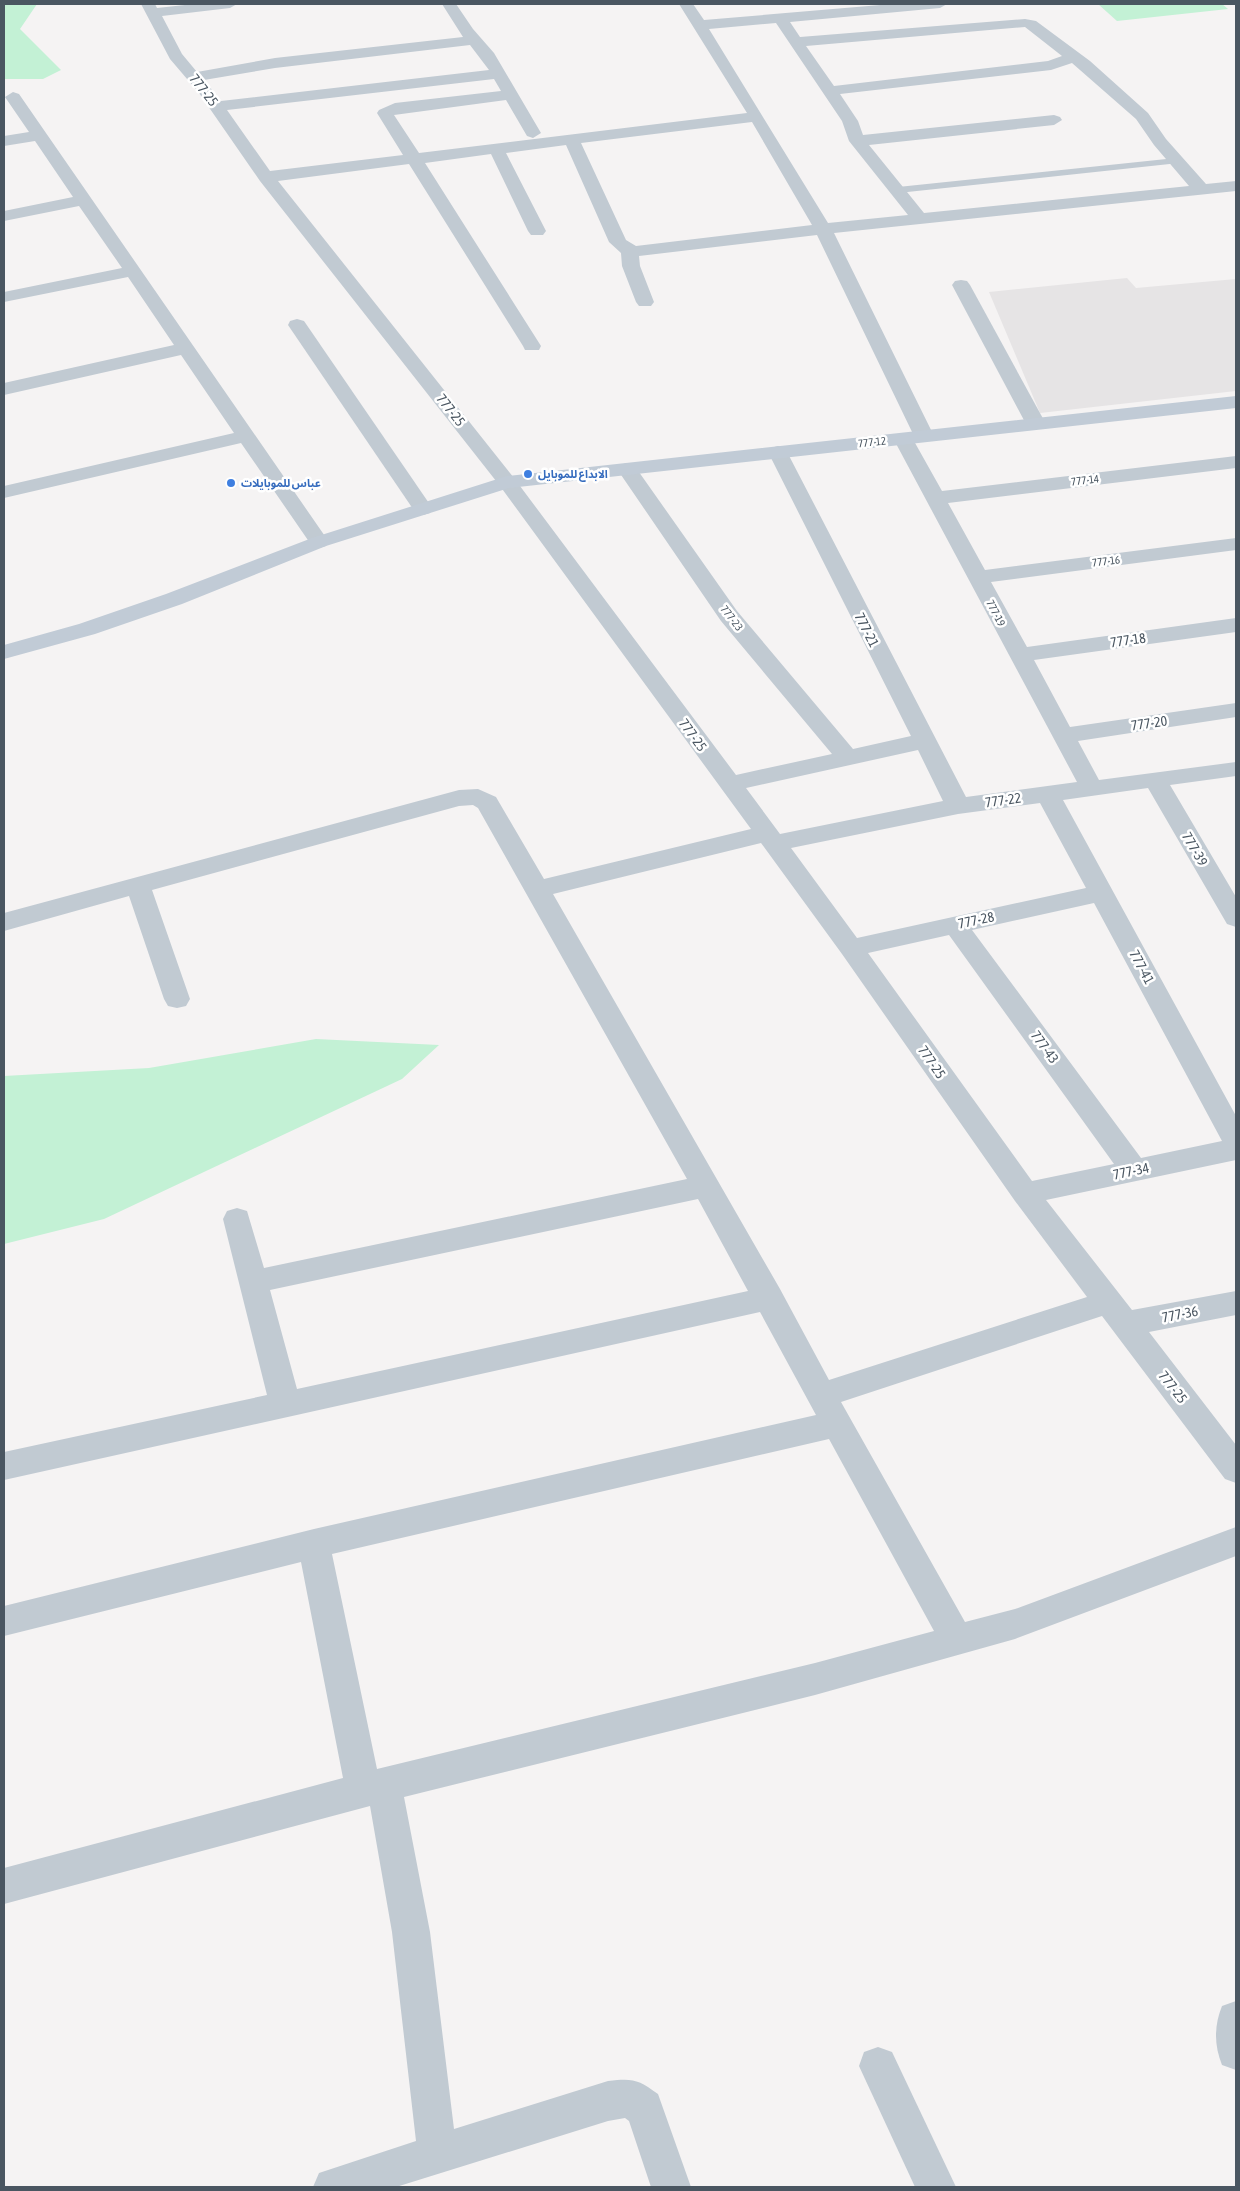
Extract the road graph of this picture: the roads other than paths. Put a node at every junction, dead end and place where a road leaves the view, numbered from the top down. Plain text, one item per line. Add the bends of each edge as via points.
1 (230, 4) edge
2 (449, 4) edge
3 (686, 4) edge
4 (940, 4) edge
5 (150, 8) edge
6 (780, 18) junction
7 (700, 25) junction
8 (474, 40) junction
9 (796, 42) junction
10 (1073, 57) junction
11 (498, 74) junction
12 (194, 77) junction
13 (829, 91) junction
14 (510, 95) junction
15 (13, 97) dead end
16 (217, 106) junction
17 (757, 116) junction
18 (1054, 120) dead end
19 (533, 133) dead end
20 (39, 135) junction
21 (572, 139) junction
22 (857, 140) junction
23 (4, 141) edge
24 (496, 148) junction
25 (413, 158) junction
26 (1176, 161) junction
27 (266, 177) junction
28 (1236, 186) edge
29 (898, 190) junction
30 (1202, 190) junction
31 (84, 200) junction
32 (4, 216) edge
33 (920, 219) junction
34 (823, 229) junction
35 (537, 231) dead end
36 (630, 250) junction
37 (132, 271) junction
38 (962, 285) dead end
39 (4, 297) edge
40 (645, 302) dead end
41 (297, 326) dead end
42 (532, 346) dead end
43 (186, 348) junction
44 (4, 389) edge
45 (1236, 402) edge
46 (1036, 424) junction
47 (246, 436) junction
48 (914, 437) junction
49 (778, 452) junction
50 (1236, 462) edge
51 (627, 469) junction
52 (507, 482) junction
53 (4, 492) edge
54 (934, 498) junction
55 (424, 509) junction
56 (319, 542) junction
57 (1236, 544) edge
58 (977, 577) junction
59 (1236, 625) edge
60 (4, 652) edge
61 (1019, 655) junction
62 (1236, 710) edge
63 (1062, 736) junction
64 (923, 741) junction
65 (848, 758) junction
66 (1236, 769) edge
67 (1155, 780) junction
68 (729, 784) junction
69 (1091, 787) junction
70 (1047, 793) junction
71 (958, 806) junction
72 (769, 839) junction
73 (1225, 879) edge
74 (138, 885) junction
75 (538, 889) junction
76 (1102, 893) junction
77 (1236, 918) edge
78 (4, 922) edge
79 (955, 925) junction
80 (851, 948) junction
81 (177, 999) dead end
82 (1236, 1142) edge
83 (1236, 1148) edge
84 (1134, 1170) junction
85 (706, 1186) junction
86 (1025, 1193) junction
87 (237, 1219) dead end
88 (253, 1282) junction
89 (769, 1298) junction
90 (1236, 1303) edge
91 (1116, 1313) junction
92 (820, 1396) junction
93 (285, 1404) junction
94 (835, 1424) junction
95 (4, 1466) edge
96 (1236, 1469) edge
97 (1236, 1541) edge
98 (314, 1544) junction
99 (4, 1621) edge
100 (957, 1640) junction
101 (374, 1788) junction
102 (4, 1886) edge
103 (1236, 2020) edge
104 (1236, 2051) edge
105 (878, 2066) dead end
106 (416, 2169) edge
107 (332, 2187) edge
108 (672, 2187) edge
109 (936, 2187) edge

1 - 5 street
2 - 8 street
3 - 7 street, 777-19
4 - 6 street
5 - 12 street, 777-25 via 176,56
6 - 7 street
6 - 9 street
7 - 17 street, 777-19
8 - 11 street via 486,52
8 - 12 street via 275,63
9 - 10 street via 1024,23 1035,27
9 - 13 street
10 - 13 street via 1051,65
10 - 26 street via 1142,116
11 - 14 street
11 - 16 street
12 - 16 street, 777-25
13 - 22 street via 850,121
14 - 19 street
14 - 25 street via 389,110 385,113
15 - 20 street
16 - 27 street, 777-25
17 - 21 street
17 - 34 street, 777-19
18 - 22 street
20 - 23 street
20 - 31 street
21 - 24 street
21 - 36 street via 618,242
22 - 29 street
24 - 25 street
24 - 35 street
25 - 27 street
25 - 42 street
26 - 29 lane
26 - 30 street
27 - 52 street, 777-25
28 - 30 street
29 - 33 street
30 - 33 street
31 - 32 street
31 - 37 street
33 - 34 street
34 - 36 street
34 - 48 street, 777-19
36 - 40 street via 631,266
37 - 39 street
37 - 43 street
38 - 46 street
41 - 55 street
43 - 44 street
43 - 47 street
45 - 46 street, 777-12
46 - 48 street, 777-12
47 - 53 street
47 - 56 street
48 - 49 street, 777-12
48 - 54 street, 777-19
49 - 51 street, 777-12
49 - 64 street, 777-21
50 - 54 street, 777-14
51 - 52 street, 777-12
51 - 65 street, 777-23 via 729,616
52 - 55 street, 777-12
52 - 68 street, 777-25
54 - 58 street, 777-19
55 - 56 street, 777-12
56 - 60 street, 777-12 via 174,599 87,629
57 - 58 street, 777-16
58 - 61 street, 777-19
59 - 61 street, 777-18
61 - 63 street, 777-19
62 - 63 street, 777-20
63 - 69 street, 777-19
64 - 65 street
64 - 71 street, 777-21
65 - 68 street
66 - 67 street, 777-22
67 - 69 street, 777-22
67 - 73 street, 777-39
68 - 72 street, 777-25
69 - 70 street, 777-22
70 - 71 street, 777-22
70 - 76 street, 777-41
71 - 72 street, 777-22
72 - 75 street, 777-22
72 - 80 street, 777-25
73 - 77 street, 777-39
74 - 75 street via 459,798 478,797 487,803
74 - 78 street
74 - 81 street
75 - 85 street
76 - 79 street, 777-28
76 - 82 street, 777-41
79 - 80 street, 777-28
79 - 84 street, 777-43
80 - 86 street, 777-25
83 - 84 street, 777-34
84 - 86 street, 777-34
85 - 88 street
85 - 89 street
86 - 91 street, 777-25
87 - 88 street
88 - 93 street
89 - 92 street
89 - 93 street
90 - 91 street, 777-36
91 - 92 street, 777-36
91 - 96 street, 777-25
92 - 94 street
93 - 95 street
94 - 98 street
94 - 100 street
97 - 100 street via 1015,1624
98 - 99 street
98 - 101 street
100 - 101 street via 815,1679
101 - 102 street
101 - 106 street via 411,1932
103 - 104 street
105 - 109 street
106 - 107 street
106 - 108 street via 608,2101 631,2098 644,2108

